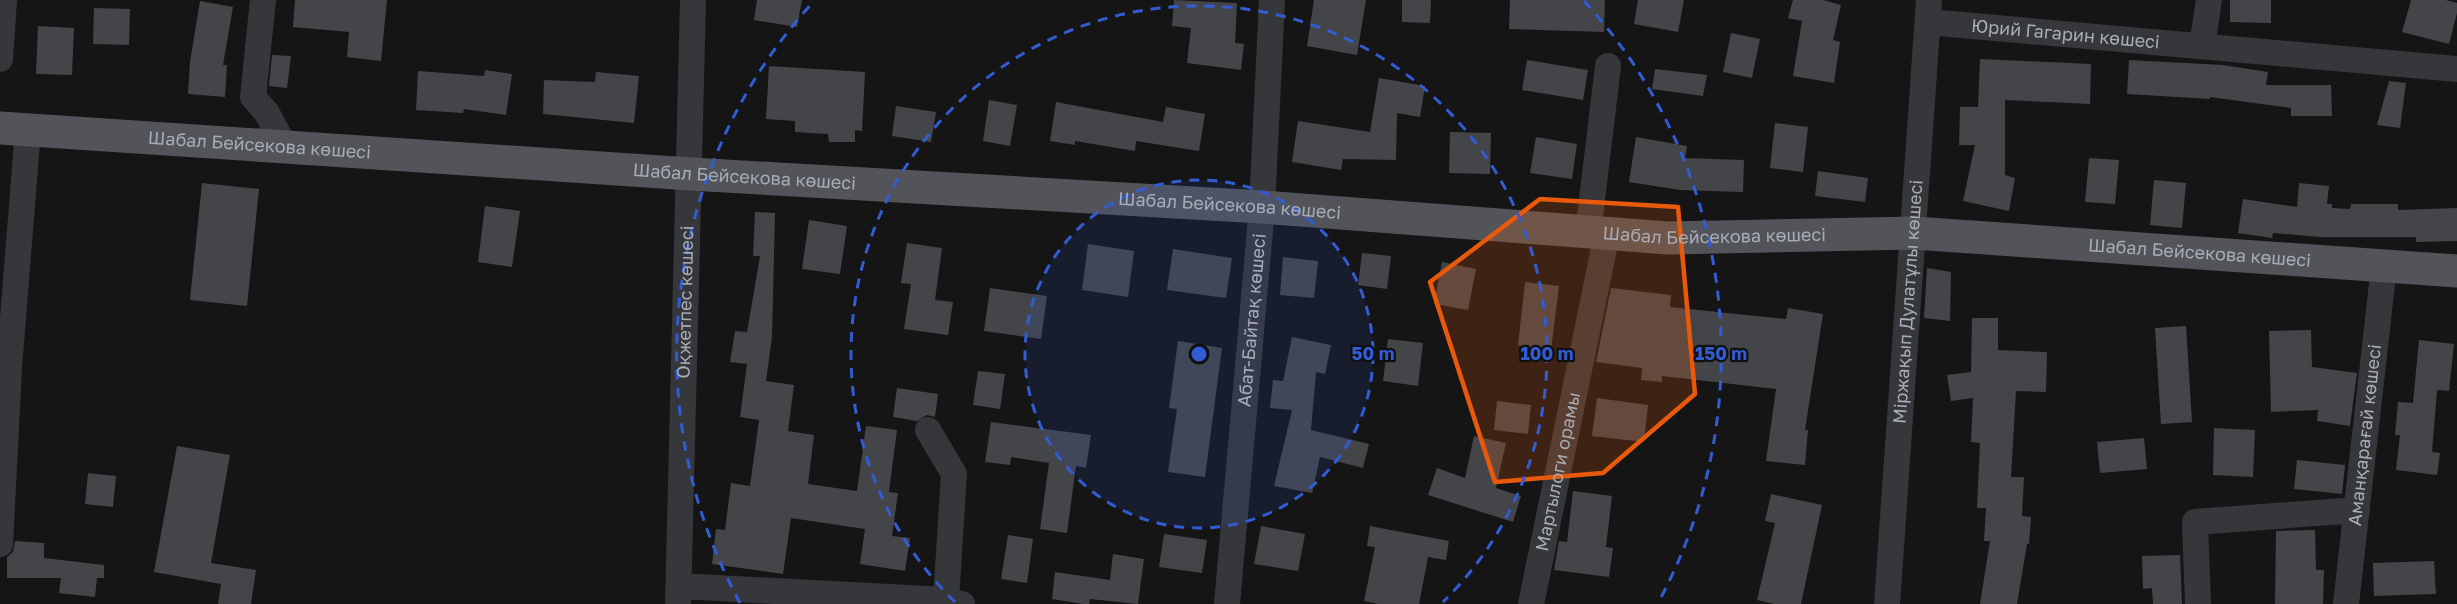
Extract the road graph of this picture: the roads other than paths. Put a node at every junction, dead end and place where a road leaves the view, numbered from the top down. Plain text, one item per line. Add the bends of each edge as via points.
1 (4, 0) edge
2 (263, 0) edge
3 (693, 0) edge
4 (1272, 0) edge
5 (2209, 0) edge
6 (1928, 11) edge
7 (2202, 46) junction
8 (0, 59) edge
9 (1608, 66) dead end
10 (2457, 69) edge
11 (14, 129) edge
12 (285, 147) junction
13 (691, 174) junction
14 (1262, 207) junction
15 (1914, 233) junction
16 (1597, 234) junction
17 (2384, 266) junction
18 (2457, 271) edge
19 (928, 430) dead end
20 (2357, 510) junction
21 (0, 544) edge
22 (679, 595) edge
23 (954, 602) edge
24 (1227, 604) edge
25 (1531, 604) edge
26 (1887, 604) edge
27 (2198, 604) edge
28 (2346, 604) edge

1 - 8 street
2 - 12 street via 253,97 267,113
3 - 13 street, Оқжетпес көшесі
4 - 14 street, Абат-Байтақ көшесі
5 - 7 street
6 - 7 street, Юрий Гагарин көшесі
6 - 15 street, Міржақып Дулатұлы көшесі
7 - 10 street, Юрий Гагарин көшесі
9 - 16 street, Мартылоги орамы
11 - 12 main road, Шабал Бейсекова көшесі
11 - 21 street via 9,368
12 - 13 main road, Шабал Бейсекова көшесі
13 - 14 main road, Шабал Бейсекова көшесі
13 - 22 street, Оқжетпес көшесі
14 - 16 main road, Шабал Бейсекова көшесі
14 - 24 street, Абат-Байтақ көшесі
15 - 16 main road, Шабал Бейсекова көшесі via 1668,238
15 - 17 main road, Шабал Бейсекова көшесі
15 - 26 street, Міржақып Дулатұлы көшесі
16 - 25 street, Мартылоги орамы
17 - 18 main road, Шабал Бейсекова көшесі
17 - 20 street, Аманқарағай көшесі
19 - 23 street via 954,474
20 - 27 street via 2195,522
20 - 28 street, Аманқарағай көшесі
22 - 23 street

